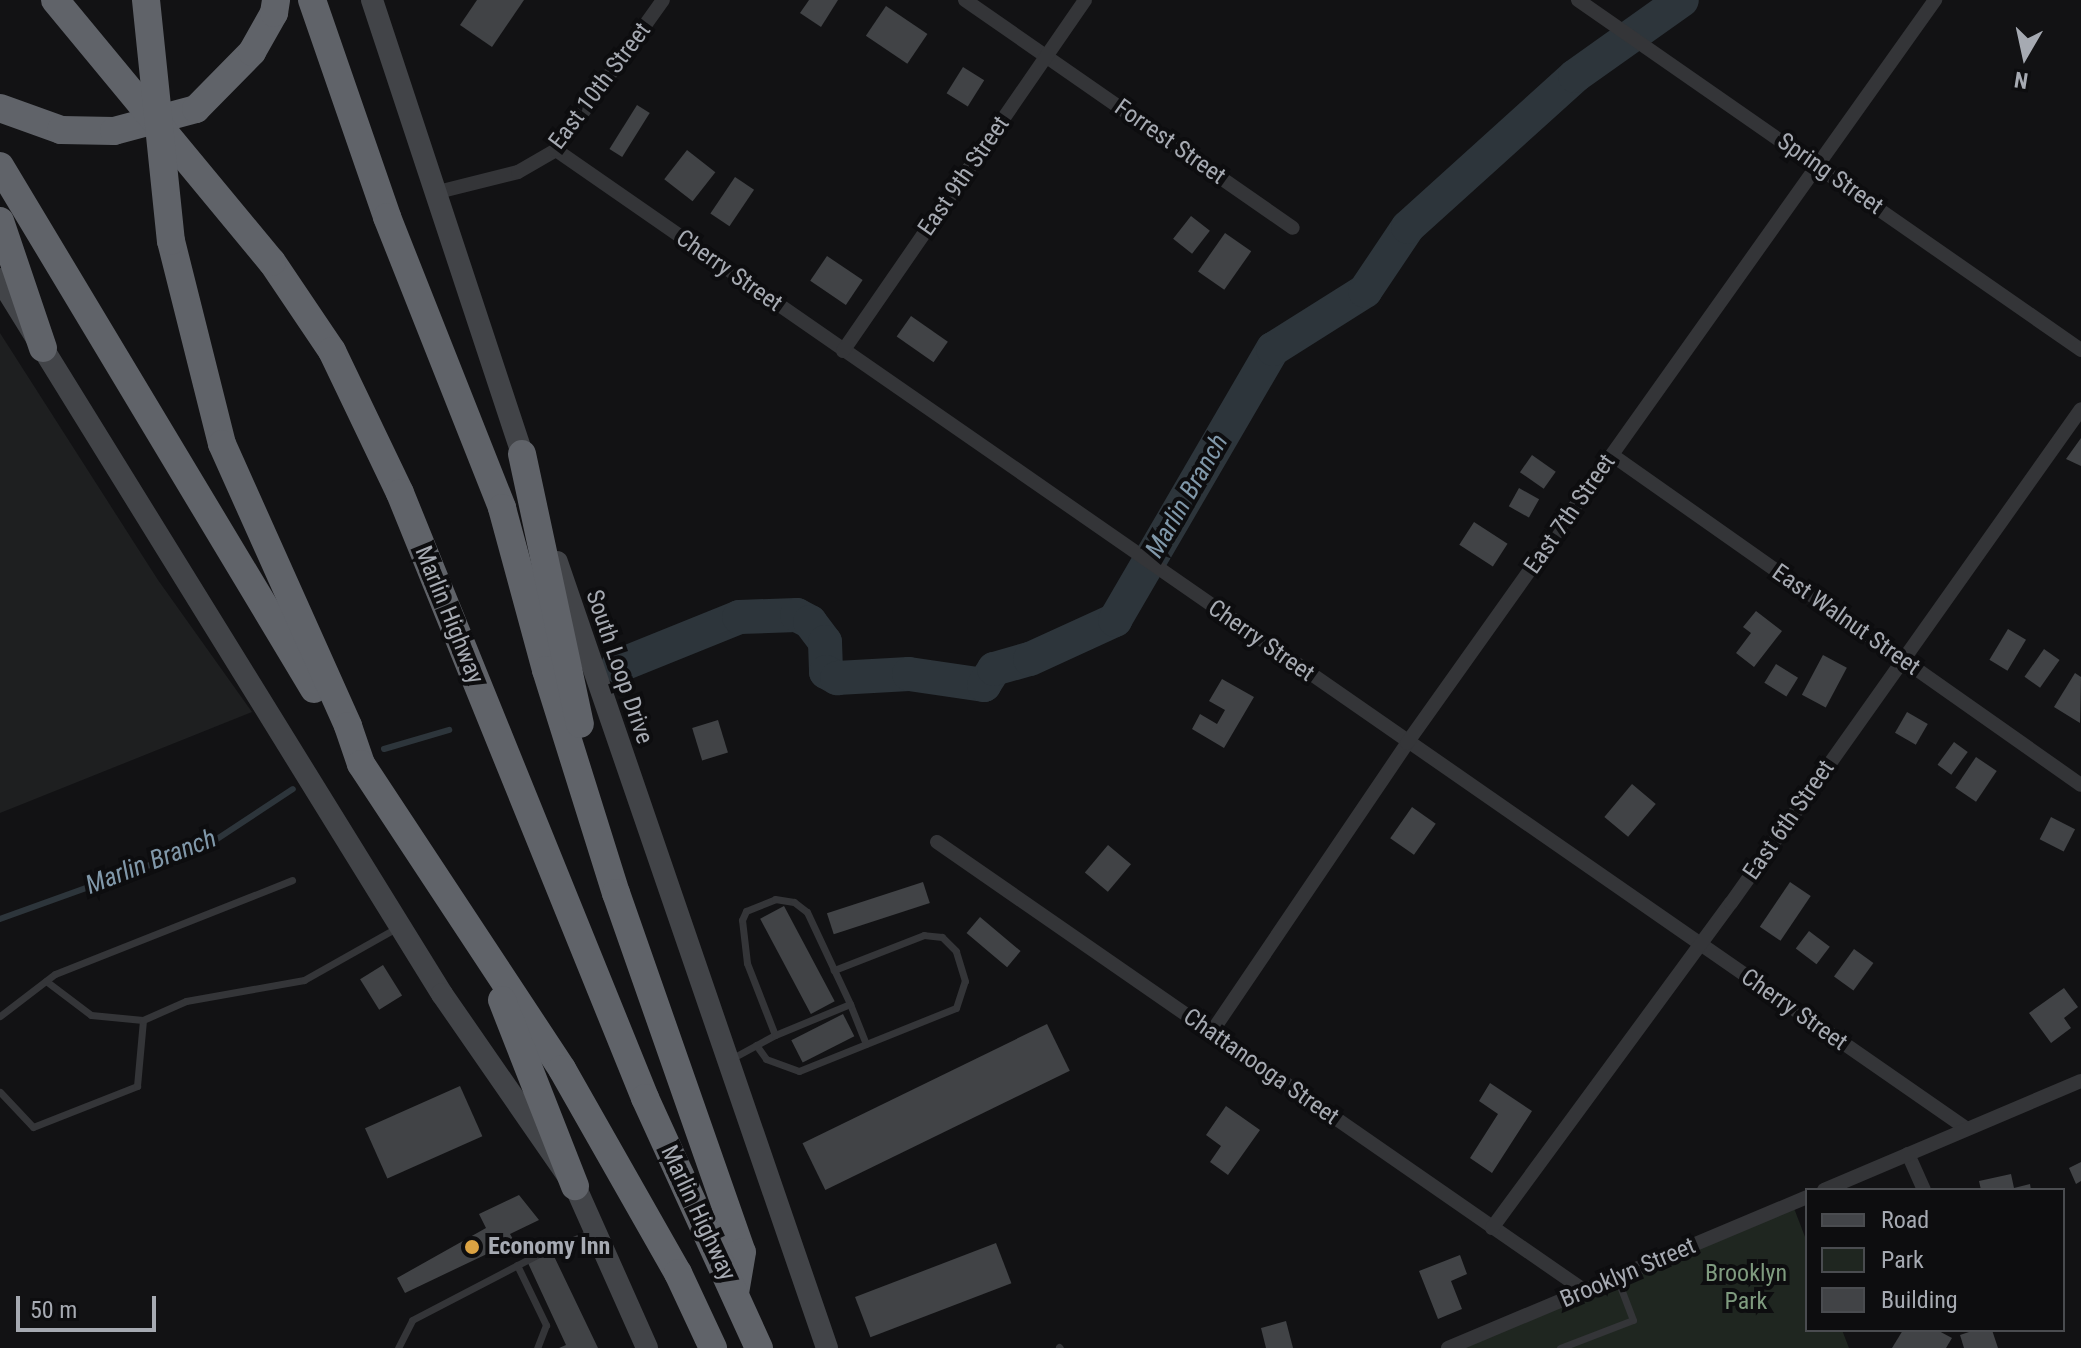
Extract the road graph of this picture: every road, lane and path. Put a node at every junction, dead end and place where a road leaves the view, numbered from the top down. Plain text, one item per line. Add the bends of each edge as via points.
1 (55, 0) edge
2 (146, 0) edge
3 (276, 0) edge
4 (312, 0) edge
5 (372, 0) edge
6 (663, 0) edge
7 (965, 0) edge
8 (1085, 0) edge
9 (1935, 0) edge
10 (1581, 1) edge
11 (1047, 56) junction
12 (0, 108) edge
13 (556, 150) junction
14 (1817, 164) junction
15 (0, 166) edge
16 (438, 192) junction
17 (0, 221) edge
18 (1293, 228) dead end
19 (0, 279) edge
20 (43, 348) junction
21 (2081, 350) edge
22 (843, 351) junction
23 (2081, 409) edge
24 (522, 454) junction
25 (1612, 455) junction
26 (1902, 660) junction
27 (1407, 743) junction
28 (361, 764) junction
29 (2081, 785) edge
30 (937, 842) dead end
31 (292, 880) dead end
32 (616, 893) junction
33 (464, 915) junction
34 (400, 926) junction
35 (1700, 945) junction
36 (834, 970) junction
37 (46, 981) junction
38 (850, 1004) junction
39 (0, 1016) edge
40 (143, 1020) junction
41 (1211, 1033) junction
42 (775, 1035) junction
43 (866, 1044) junction
44 (756, 1045) junction
45 (728, 1061) junction
46 (2081, 1081) edge
47 (0, 1092) edge
48 (1967, 1129) junction
49 (1908, 1154) junction
50 (575, 1186) junction
51 (1829, 1188) edge
52 (1923, 1188) edge
53 (1805, 1198) edge
54 (1492, 1228) junction
55 (595, 1230) junction
56 (562, 1245) dead end
57 (537, 1255) dead end
58 (517, 1265) junction
59 (1617, 1278) junction
60 (1585, 1291) junction
61 (735, 1293) junction
62 (398, 1348) edge
63 (537, 1348) edge
64 (647, 1348) edge
65 (713, 1348) edge
66 (759, 1348) edge
67 (827, 1348) edge
68 (1448, 1348) edge
69 (1560, 1348) edge

1 - 61 highway, Marlin Highway, bridge via 272,262 332,351 400,493 645,1098
2 - 28 highway, bridge via 171,241 222,444
3 - 12 highway via 252,52 196,109 114,131 61,130
4 - 32 highway via 387,217 502,508
5 - 16 street, South Loop Drive
6 - 13 street, East 10th Street
7 - 11 street
8 - 11 street, East 9th Street
9 - 14 street, East 7th Street
10 - 14 street, Spring Street
11 - 18 street, Forrest Street
11 - 22 street, East 9th Street
13 - 16 street, East 10th Street via 518,172
13 - 22 street, Cherry Street
14 - 21 street, Spring Street
14 - 25 street, East 7th Street
15 - 28 highway
16 - 24 street, South Loop Drive
17 - 20 highway
19 - 20 street
20 - 34 street
22 - 27 street, Cherry Street
23 - 26 street, East 6th Street
24 - 32 highway
24 - 45 street, South Loop Drive
25 - 26 street, East Walnut Street
25 - 27 street, East 7th Street
26 - 29 street, East Walnut Street
26 - 35 street, East 6th Street
27 - 35 street, Cherry Street
27 - 41 street, East 7th Street
28 - 33 highway
30 - 41 street, Chattanooga Street
31 - 37 lane
32 - 61 highway via 742,1252
33 - 50 highway via 538,1083
33 - 65 highway via 562,1069 678,1273
34 - 40 lane via 304,980 186,1001
34 - 50 street
35 - 48 street, Cherry Street
35 - 54 street, East 6th Street
36 - 38 lane
36 - 42 lane via 807,912 794,902 775,899 746,911 742,920 747,963
36 - 43 lane via 924,935 942,937 956,951 965,981 956,1008
37 - 39 lane
37 - 40 lane via 91,1015
38 - 42 lane
38 - 43 lane
40 - 47 lane via 137,1086 33,1127
41 - 54 street, Chattanooga Street
42 - 44 lane
43 - 44 lane via 799,1071 766,1059
44 - 45 lane
45 - 67 street, South Loop Drive
46 - 48 street
48 - 49 street
49 - 51 street
49 - 52 street
50 - 55 street
53 - 59 street, Brooklyn Street
54 - 60 street, Chattanooga Street
55 - 56 lane
55 - 64 street
57 - 58 lane
58 - 62 lane via 412,1320
58 - 63 lane via 546,1325
59 - 60 street, Brooklyn Street
59 - 69 lane via 1633,1320
60 - 68 street, Brooklyn Street
61 - 66 highway, Marlin Highway

